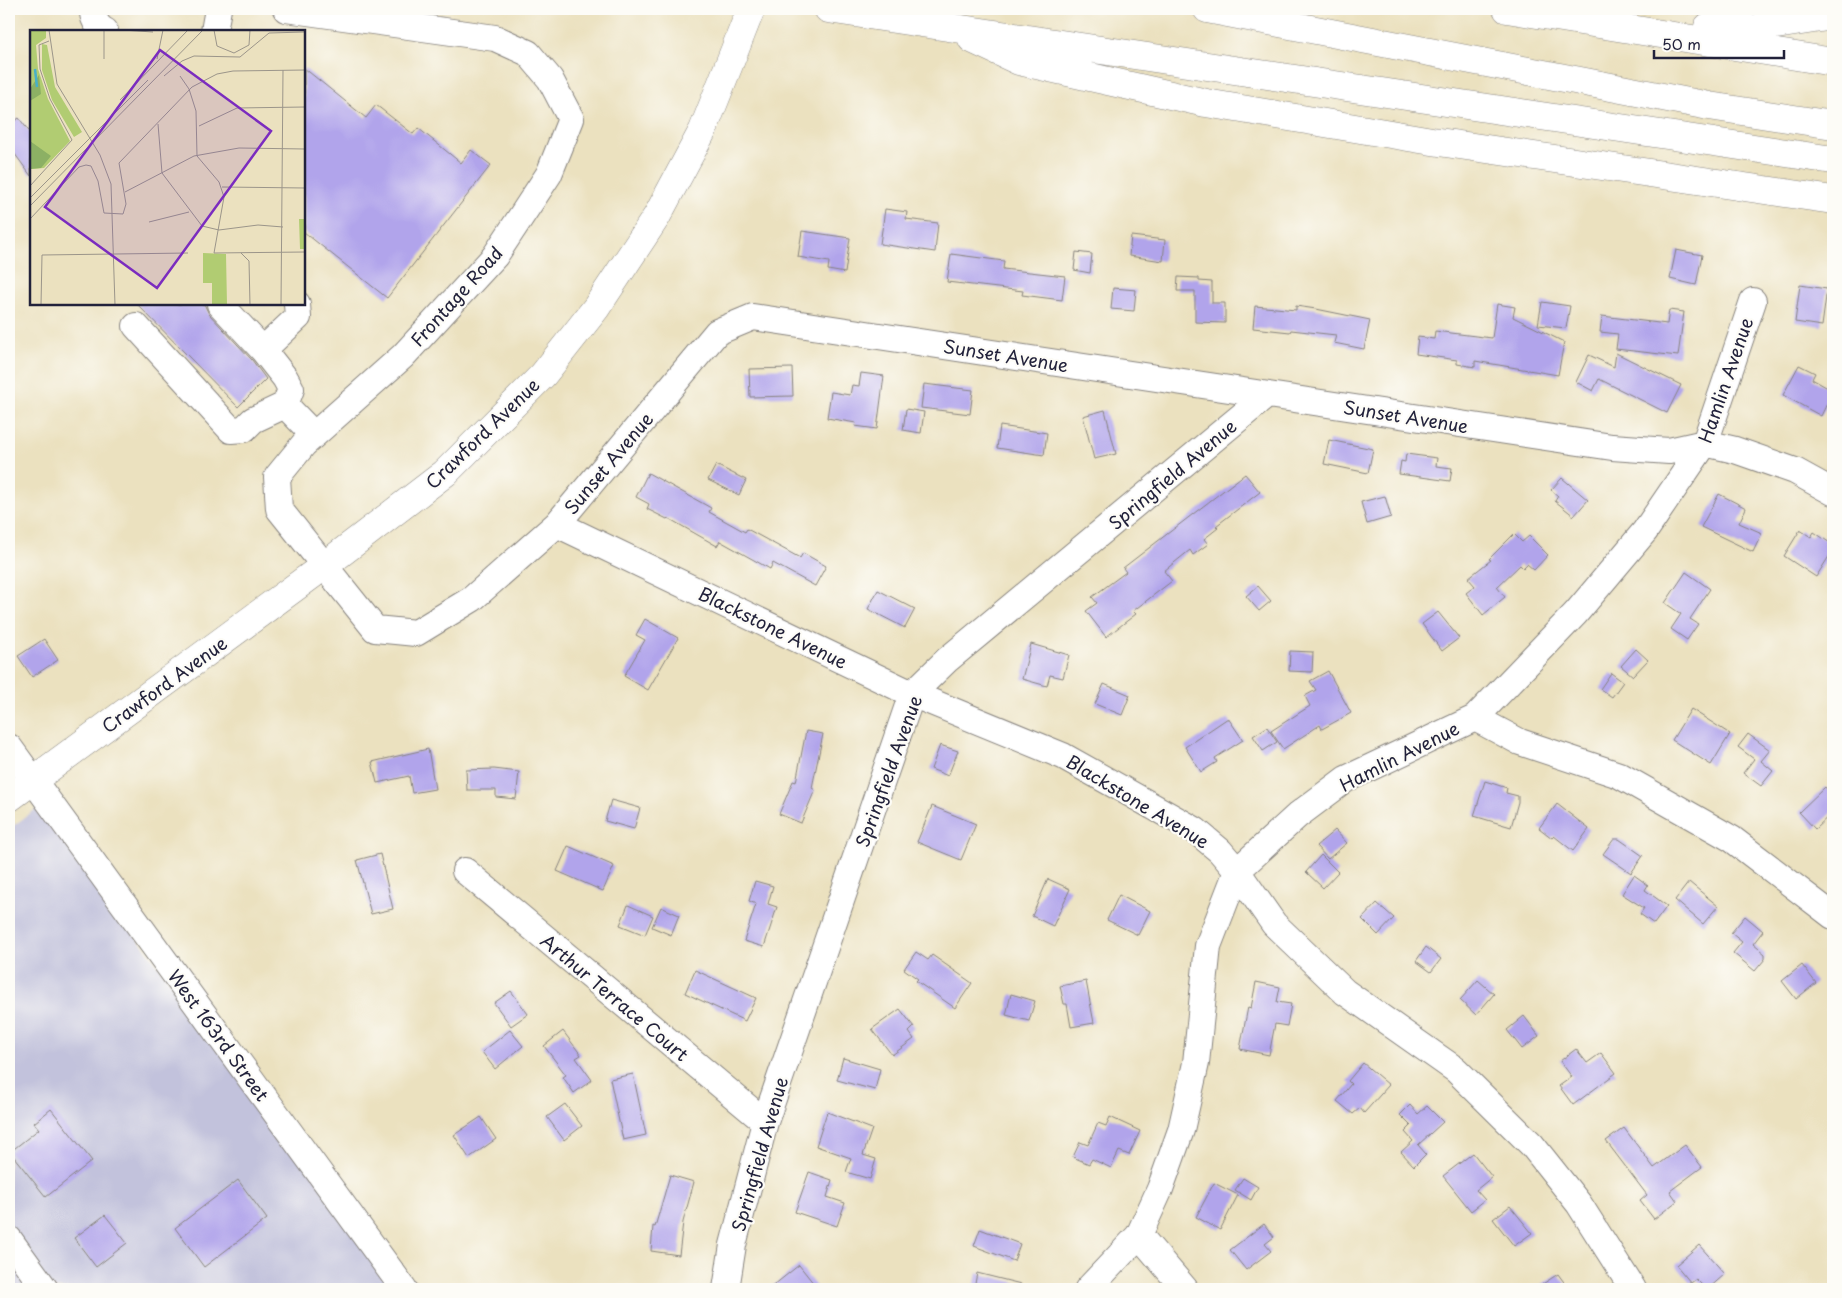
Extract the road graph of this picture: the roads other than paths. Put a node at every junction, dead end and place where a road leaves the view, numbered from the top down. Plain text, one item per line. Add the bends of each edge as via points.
1 (93, 9) edge
2 (218, 9) edge
3 (286, 9) edge
4 (751, 9) edge
5 (828, 9) edge
6 (1207, 9) edge
7 (1507, 9) edge
8 (1833, 16) edge
9 (1561, 18) junction
10 (943, 26) junction
11 (102, 30) edge
12 (214, 30) edge
13 (1833, 62) edge
14 (1833, 125) edge
15 (1833, 160) edge
16 (1663, 175) junction
17 (1833, 200) edge
18 (1833, 218) edge
19 (1753, 301) dead end
20 (221, 305) edge
21 (297, 305) edge
22 (136, 326) dead end
23 (263, 350) junction
24 (1268, 395) junction
25 (285, 405) junction
26 (314, 435) junction
27 (1705, 443) junction
28 (1833, 492) edge
29 (557, 524) junction
30 (324, 566) junction
31 (912, 694) junction
32 (1475, 718) junction
33 (9, 748) edge
34 (33, 780) junction
35 (9, 798) edge
36 (1237, 871) junction
37 (465, 872) dead end
38 (1833, 916) edge
39 (764, 1122) junction
40 (1139, 1235) junction
41 (9, 1239) edge
42 (45, 1289) edge
43 (404, 1289) edge
44 (726, 1289) edge
45 (1088, 1289) edge
46 (1185, 1289) edge
47 (1633, 1289) edge

1 - 11 street via 92,15
2 - 12 street
3 - 26 street, Frontage Road via 495,38 528,53 550,79 571,118 549,174 495,256 403,356
4 - 30 main road, Crawford Avenue via 703,130 657,216 596,308 543,375 445,473
5 - 10 main road
6 - 14 main road via 1709,106
7 - 9 main road
8 - 9 main road via 1750,29
9 - 13 main road
10 - 15 main road
10 - 16 main road via 1019,60 1206,103
16 - 17 main road
16 - 18 main road
19 - 27 street, Hamlin Avenue
20 - 23 street
21 - 23 street via 298,318
22 - 25 street via 231,430 244,429 253,420
23 - 25 street via 291,390
24 - 27 street, Sunset Avenue via 1612,447 1669,451
24 - 29 street, Sunset Avenue via 753,317 717,332
24 - 31 street, Springfield Avenue via 947,660
25 - 26 street
26 - 30 street, Frontage Road via 277,478 279,508
27 - 28 street, Sunset Avenue via 1795,471
27 - 32 street, Hamlin Avenue via 1645,531 1576,613
29 - 30 street, Sunset Avenue via 472,599 416,632 375,629
29 - 31 street, Blackstone Avenue
30 - 34 main road, Crawford Avenue
31 - 36 street, Blackstone Avenue via 1063,756 1194,830 1220,851
31 - 39 street, Springfield Avenue
32 - 36 street, Hamlin Avenue via 1346,780 1298,815
32 - 38 street via 1520,742 1619,775 1732,839
33 - 34 street, West 163rd Street
34 - 35 main road, Crawford Avenue
34 - 43 street, West 163rd Street
36 - 40 street, Hamlin Avenue via 1208,946 1196,1063 1181,1130
36 - 47 street, Blackstone Avenue via 1274,924 1345,992 1456,1070 1532,1145 1579,1204
37 - 39 street, Arthur Terrace Court
39 - 44 street, Springfield Avenue via 732,1245
40 - 45 street, Hamlin Avenue
40 - 46 street
41 - 42 street

